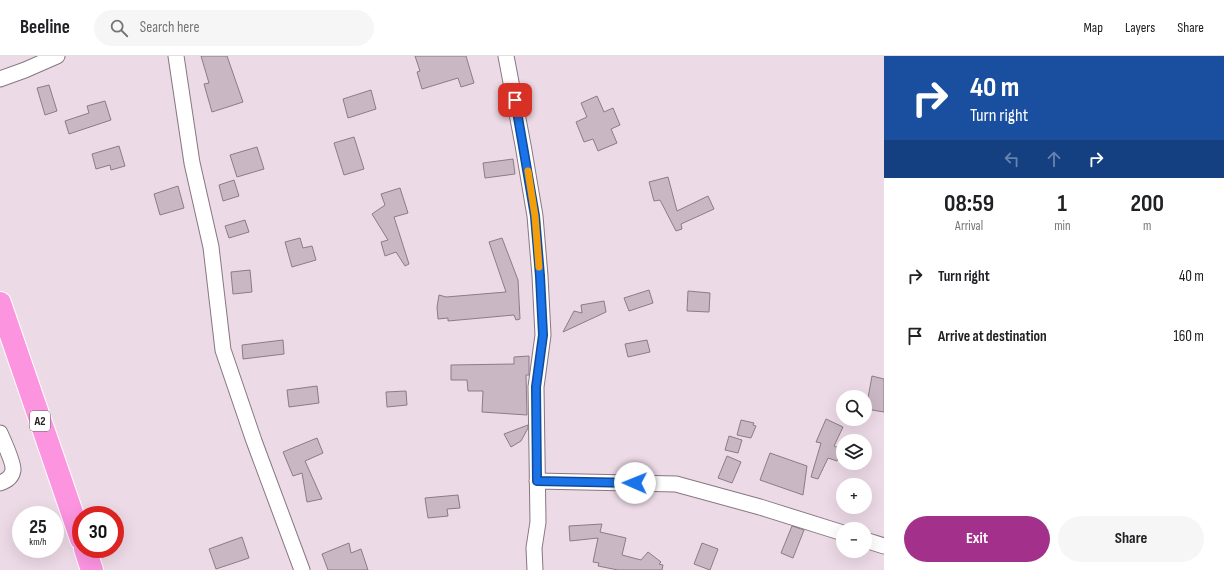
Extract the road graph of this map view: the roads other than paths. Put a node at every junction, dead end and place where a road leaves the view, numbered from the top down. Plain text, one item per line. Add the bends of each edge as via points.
1 (57, 56) edge
2 (176, 56) edge
3 (506, 56) edge
4 (0, 78) edge
5 (0, 303) edge
6 (0, 432) edge
7 (537, 481) junction
8 (0, 483) edge
9 (72, 513) edge
10 (836, 531) edge
11 (872, 542) edge
12 (884, 546) edge
13 (87, 558) edge
14 (92, 570) edge
15 (302, 570) edge
16 (535, 570) edge

1 - 4 street
2 - 15 street via 192,163 211,247 223,350
3 - 7 street via 535,216 540,276 543,335 536,387
5 - 9 highway, A2
6 - 8 street via 13,468 11,476
7 - 10 street via 676,484
7 - 16 street
11 - 12 street
13 - 14 highway

